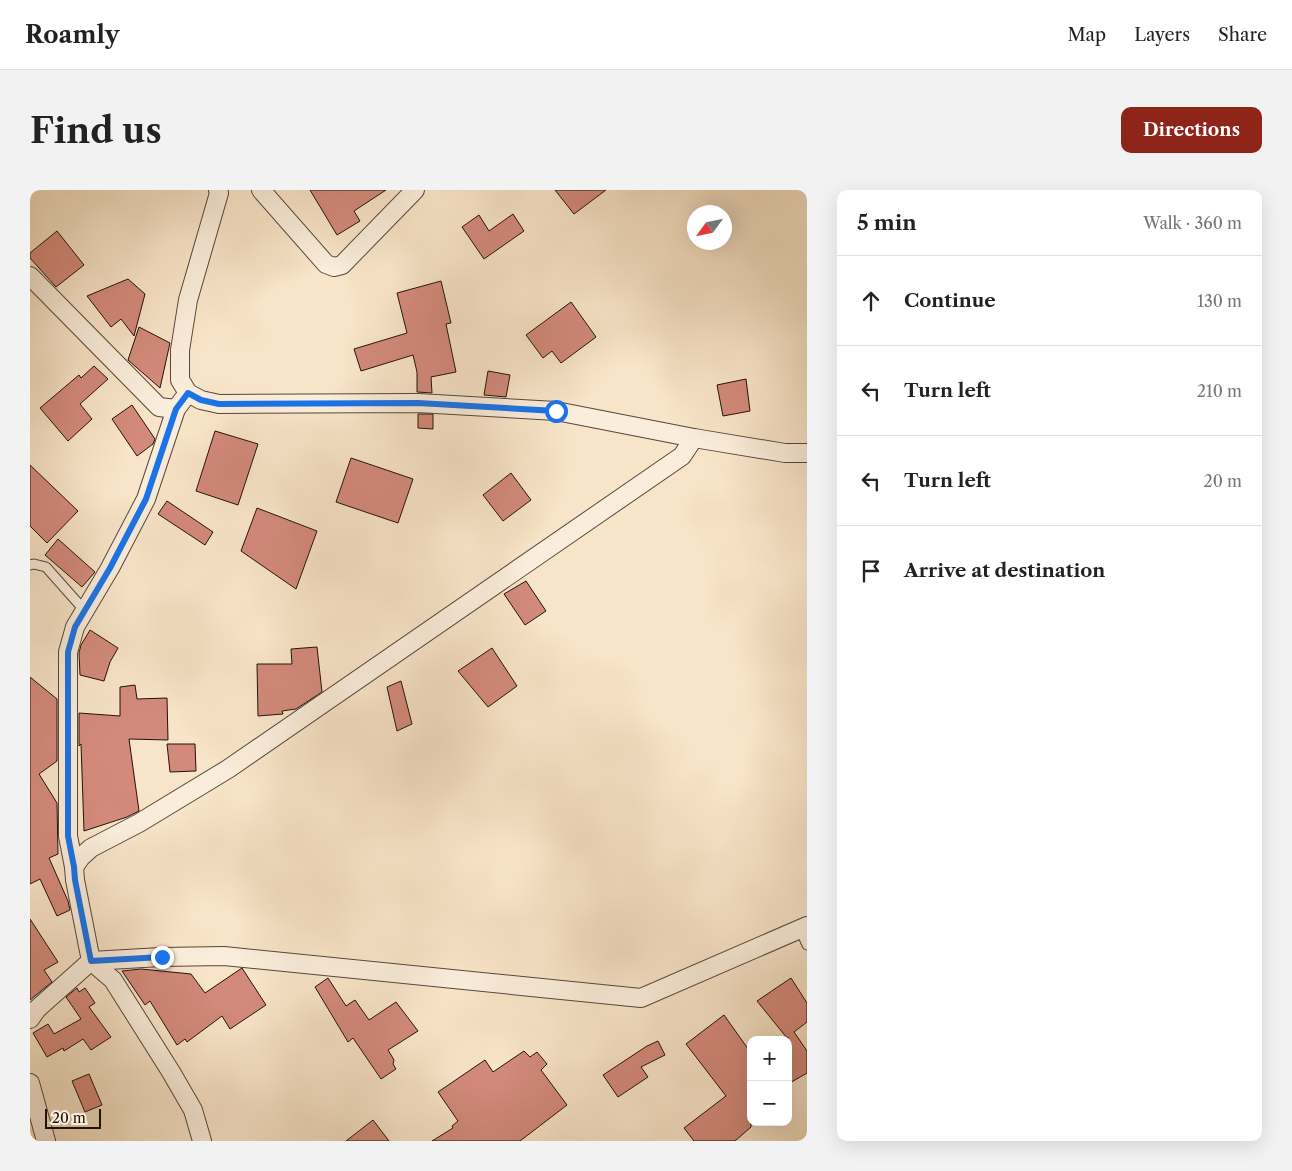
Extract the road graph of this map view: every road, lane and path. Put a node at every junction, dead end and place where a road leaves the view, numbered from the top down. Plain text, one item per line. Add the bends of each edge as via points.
1 (218, 190) edge
2 (261, 190) edge
3 (415, 190) edge
4 (30, 276) edge
5 (188, 393) junction
6 (176, 409) junction
7 (694, 438) junction
8 (807, 453) edge
9 (30, 565) edge
10 (84, 611) junction
11 (74, 867) junction
12 (805, 933) edge
13 (91, 961) junction
14 (30, 1019) edge
15 (30, 1083) edge
16 (46, 1141) edge
17 (202, 1141) edge

1 - 5 street via 188,300 180,350 180,380
2 - 3 street via 326,264 334,267 342,265
4 - 6 street via 159,407
5 - 6 street
5 - 7 street via 219,404 418,403 556,411
6 - 10 street via 146,499
7 - 8 street via 785,453
7 - 11 street via 682,456 212,779 91,848
9 - 10 lane via 46,567
10 - 11 street via 75,627 68,652 68,836
11 - 13 street
12 - 13 street via 641,998 224,956
13 - 14 street
13 - 17 street via 113,980 171,1072 193,1110
15 - 16 street

